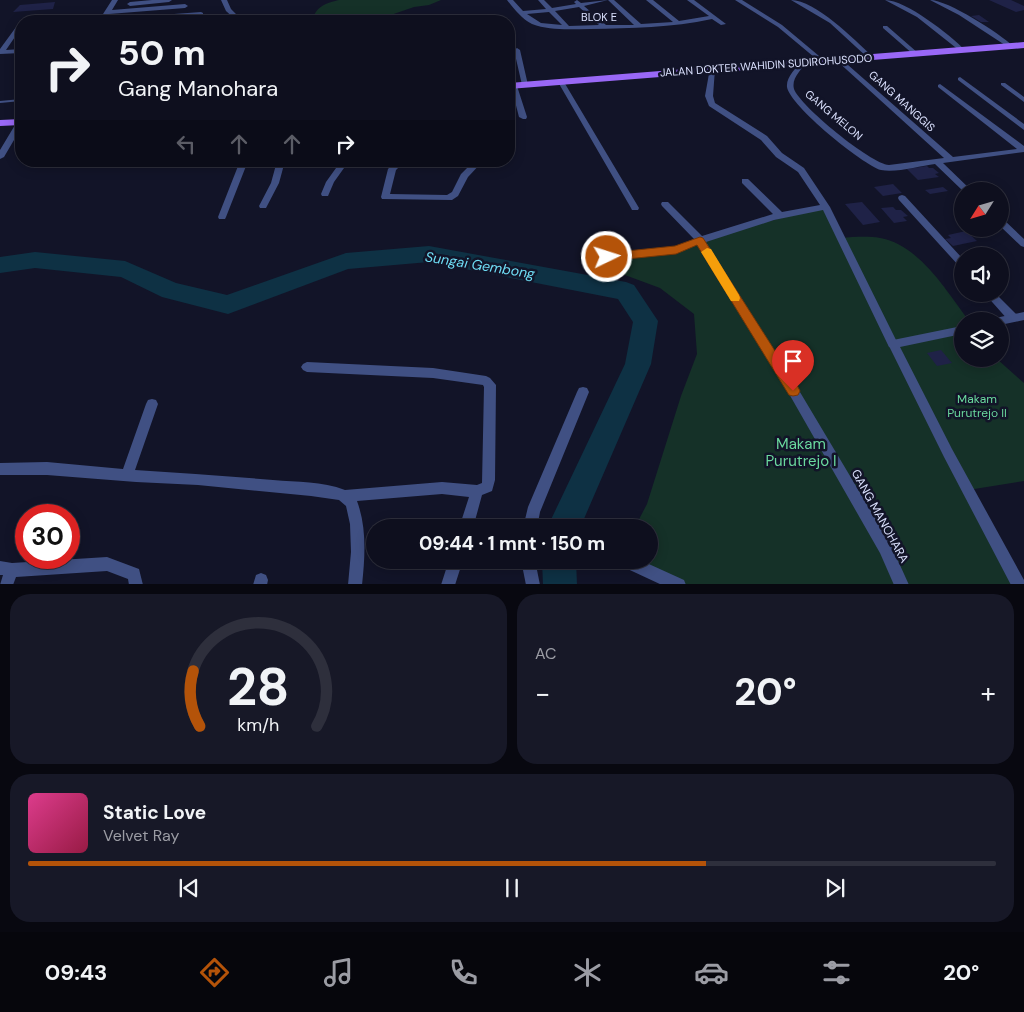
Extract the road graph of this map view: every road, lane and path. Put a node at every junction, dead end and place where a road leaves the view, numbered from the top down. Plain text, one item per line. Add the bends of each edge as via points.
1 (169, 0) edge
2 (224, 0) edge
3 (510, 0) edge
4 (541, 0) edge
5 (605, 0) edge
6 (611, 0) edge
7 (649, 0) edge
8 (690, 0) edge
9 (738, 0) edge
10 (794, 0) edge
11 (888, 0) edge
12 (933, 0) edge
13 (579, 1) edge
14 (114, 3) edge
15 (185, 6) dead end
16 (550, 8) junction
17 (522, 13) junction
18 (201, 14) dead end
19 (108, 15) edge
20 (126, 15) edge
21 (177, 15) edge
22 (233, 15) edge
23 (714, 18) junction
24 (679, 24) junction
25 (723, 24) dead end
26 (566, 26) junction
27 (640, 26) junction
28 (604, 27) junction
29 (885, 27) dead end
30 (15, 32) edge
31 (8, 41) junction
32 (0, 42) edge
33 (1024, 45) edge
34 (1010, 46) junction
35 (517, 50) dead end
36 (962, 50) junction
37 (15, 52) edge
38 (916, 54) junction
39 (870, 57) junction
40 (838, 59) junction
41 (822, 61) junction
42 (804, 62) junction
43 (712, 70) junction
44 (960, 79) dead end
45 (561, 82) junction
46 (1003, 84) dead end
47 (525, 85) junction
48 (515, 86) edge
49 (940, 86) dead end
50 (515, 96) edge
51 (1024, 100) edge
52 (15, 101) edge
53 (0, 102) edge
54 (523, 117) dead end
55 (15, 122) edge
56 (0, 123) edge
57 (1024, 128) edge
58 (15, 132) edge
59 (1024, 150) edge
60 (1015, 151) junction
61 (0, 157) edge
62 (950, 159) junction
63 (1024, 159) edge
64 (937, 162) junction
65 (242, 167) edge
66 (279, 167) edge
67 (341, 167) edge
68 (394, 167) edge
69 (473, 167) edge
70 (745, 181) dead end
71 (958, 182) edge
72 (325, 194) dead end
73 (902, 198) dead end
74 (665, 204) dead end
75 (263, 206) dead end
76 (826, 206) junction
77 (635, 208) dead end
78 (779, 215) junction
79 (222, 217) dead end
80 (1009, 230) edge
81 (700, 240) junction
82 (1024, 244) edge
83 (954, 255) edge
84 (607, 257) dead end
85 (1000, 302) edge
86 (1019, 317) edge
87 (954, 332) edge
88 (893, 344) junction
89 (307, 367) dead end
90 (583, 392) dead end
91 (152, 404) dead end
92 (0, 469) edge
93 (126, 475) junction
94 (477, 491) junction
95 (345, 496) junction
96 (469, 519) edge
97 (532, 519) edge
98 (6, 569) edge
99 (453, 569) edge
100 (530, 569) edge
101 (645, 569) edge
102 (6, 584) edge
103 (136, 584) edge
104 (356, 584) edge
105 (448, 584) edge
106 (533, 584) edge
107 (679, 584) edge
108 (902, 584) edge
109 (1019, 584) edge

1 - 14 street
2 - 22 street
3 - 17 street, BLOK E
4 - 16 street
5 - 13 street
6 - 27 street
7 - 24 street
8 - 23 street
9 - 41 street via 782,27
10 - 39 street via 833,23
11 - 36 street via 921,18
12 - 34 street via 964,15
13 - 16 street
13 - 28 street
14 - 19 street
15 - 20 street
16 - 17 street
16 - 26 street
17 - 26 street, BLOK E via 539,24
18 - 21 street
23 - 24 street, BLOK E
23 - 25 street
24 - 27 street, BLOK E
26 - 28 street, BLOK E
27 - 28 street, BLOK E
29 - 38 street
30 - 31 street
31 - 32 street
31 - 37 street via 1,52
33 - 34 main road, JALAN DOKTER WAHIDIN SUDIROHUSODO
34 - 36 main road, JALAN DOKTER WAHIDIN SUDIROHUSODO
35 - 47 street
36 - 38 main road, JALAN DOKTER WAHIDIN SUDIROHUSODO
38 - 39 main road, JALAN DOKTER WAHIDIN SUDIROHUSODO
39 - 40 main road, JALAN DOKTER WAHIDIN SUDIROHUSODO
40 - 41 main road, JALAN DOKTER WAHIDIN SUDIROHUSODO
40 - 62 street, GANG MANGGIS
41 - 42 main road, JALAN DOKTER WAHIDIN SUDIROHUSODO
42 - 43 main road, JALAN DOKTER WAHIDIN SUDIROHUSODO
42 - 64 street, GANG MELON via 790,83 796,99 874,164 893,168
43 - 45 main road, JALAN DOKTER WAHIDIN SUDIROHUSODO
43 - 76 street via 709,96 712,104 764,138 779,155 801,170
44 - 57 street
45 - 47 main road, JALAN DOKTER WAHIDIN SUDIROHUSODO
45 - 77 street
46 - 51 street
47 - 48 main road, JALAN DOKTER WAHIDIN SUDIROHUSODO
49 - 59 street
50 - 54 street
52 - 53 lane
55 - 56 main road
58 - 61 street
59 - 60 street
60 - 62 street
60 - 63 street
62 - 64 street
64 - 71 street
65 - 79 street
66 - 75 street
67 - 72 street
68 - 69 street via 385,197 448,198 455,194
70 - 78 street
73 - 83 street
74 - 81 street, GANG MANOHARA
76 - 78 street
76 - 88 street
78 - 81 street
80 - 82 street
81 - 84 street via 676,250
81 - 108 street, GANG MANOHARA via 789,383 885,548
85 - 86 street
87 - 88 street
88 - 109 street
89 - 94 street via 433,373 489,383 489,480 487,487
90 - 97 street
91 - 93 street
92 - 93 street via 27,467
93 - 95 street via 209,480
94 - 95 street via 442,488
94 - 96 street
95 - 104 street via 351,502 355,520
98 - 102 street
98 - 103 street via 107,564 134,574
99 - 105 street
100 - 106 street
101 - 107 street

